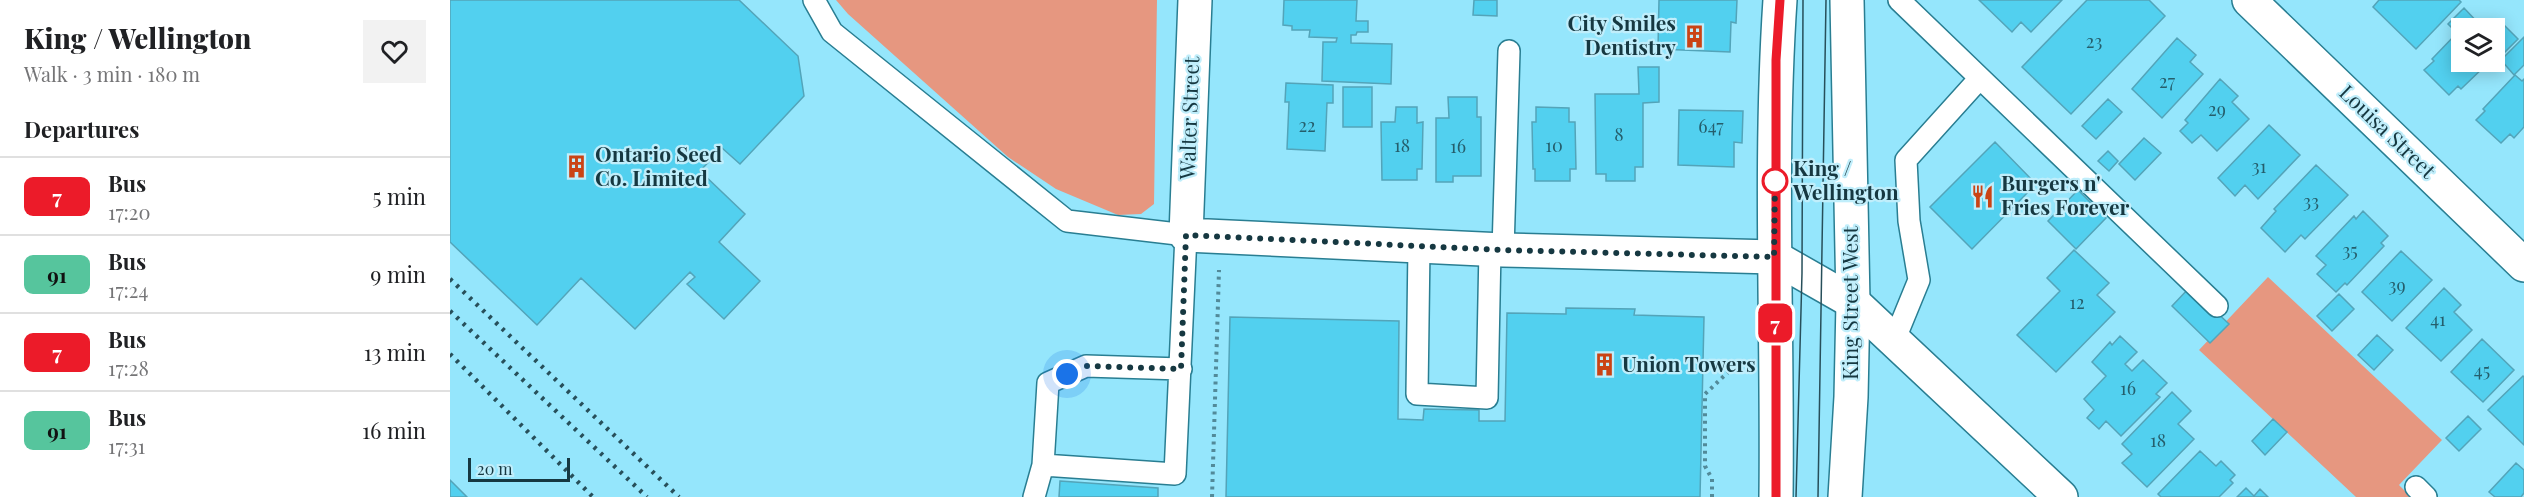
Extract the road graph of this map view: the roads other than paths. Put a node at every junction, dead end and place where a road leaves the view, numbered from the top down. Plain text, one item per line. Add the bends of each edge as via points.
1 (814, 0) edge
2 (1195, 0) edge
3 (1780, 0) edge
4 (1847, 0) edge
5 (1899, 0) edge
6 (2249, 0) edge
7 (1509, 51) dead end
8 (1980, 78) junction
9 (1186, 235) junction
10 (1419, 246) junction
11 (1497, 249) junction
12 (1774, 257) junction
13 (2524, 265) edge
14 (1852, 302) junction
15 (2217, 306) dead end
16 (1894, 341) junction
17 (1181, 369) junction
18 (1043, 465) junction
19 (1034, 497) edge
20 (1776, 497) edge
21 (1845, 497) edge
22 (2061, 497) edge

1 - 9 lane via 832,32 1067,221
2 - 9 street, Walter Street
3 - 12 street
4 - 14 street, King Street West
5 - 8 lane
6 - 13 street, Louisa Street
7 - 11 lane
8 - 15 lane
8 - 16 lane via 1906,160 1919,280
9 - 10 street
9 - 17 lane
10 - 11 street
10 - 11 lane via 1417,394 1487,398
11 - 12 street
12 - 14 street
12 - 20 street
14 - 16 street
14 - 21 street, King Street West
16 - 22 street
17 - 18 lane via 1086,366 1048,382
17 - 18 lane via 1175,474
18 - 19 lane

